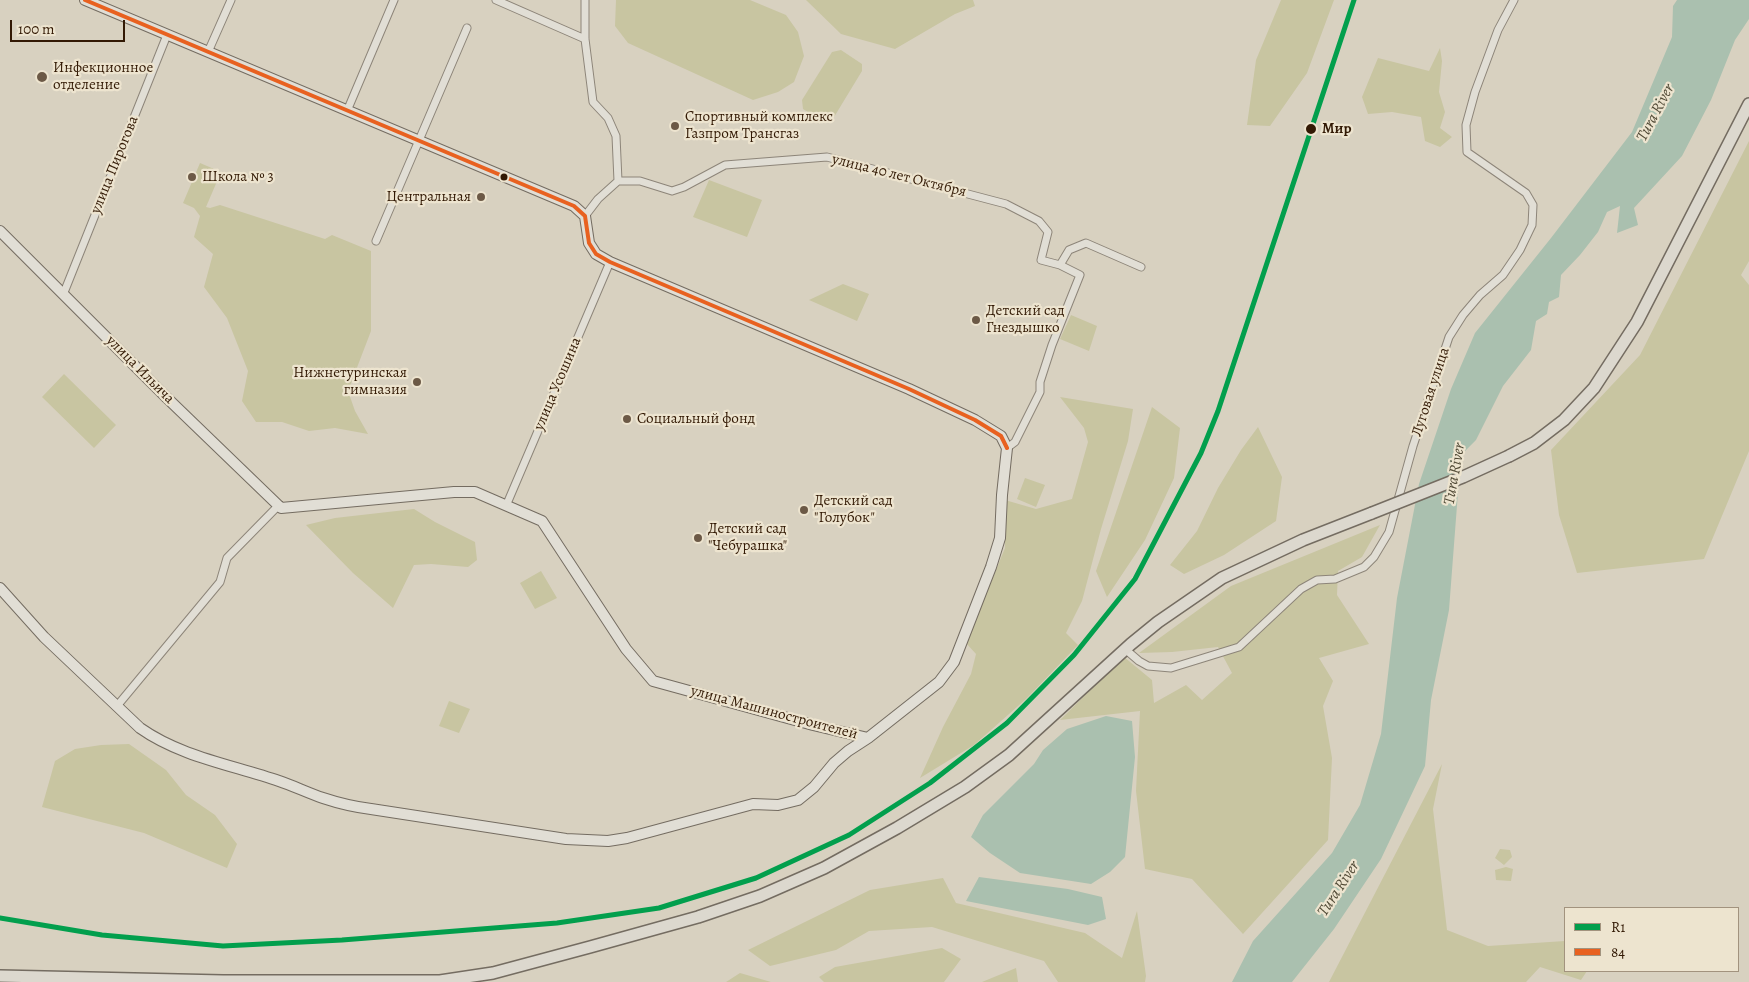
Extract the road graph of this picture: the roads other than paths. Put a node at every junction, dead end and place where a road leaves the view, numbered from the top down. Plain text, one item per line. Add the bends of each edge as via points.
1 (85, 0) edge
2 (231, 0) edge
3 (394, 0) edge
4 (496, 0) edge
5 (585, 0) edge
6 (1514, 0) edge
7 (467, 28) dead end
8 (167, 35) junction
9 (585, 39) junction
10 (208, 52) junction
11 (1749, 104) edge
12 (347, 111) junction
13 (420, 141) junction
14 (618, 181) junction
15 (585, 216) junction
16 (0, 231) edge
17 (376, 241) dead end
18 (610, 262) junction
19 (1060, 265) junction
20 (1141, 267) dead end
21 (63, 295) junction
22 (1007, 448) junction
23 (506, 506) junction
24 (281, 508) junction
25 (0, 588) edge
26 (1125, 649) junction
27 (117, 706) junction
28 (868, 738) junction
29 (0, 976) edge

1 - 8 street
2 - 10 street
3 - 12 street
4 - 9 street
5 - 9 street
6 - 26 street, Луговая улица via 1498,30 1475,92 1466,124 1467,152 1526,193 1533,206 1532,225 1503,275 1474,302 1450,337 1413,446 1389,532 1364,567 1335,579 1317,580 1301,589 1239,647 1171,668 1148,666
7 - 13 street
8 - 10 street
8 - 21 street, улица Пирогова
9 - 14 street via 593,102 608,118 616,136
10 - 12 street
11 - 26 main road, bridge via 1637,322 1594,388 1556,426 1510,456 1303,540 1222,578
12 - 13 street
13 - 15 street via 574,206
13 - 17 street
14 - 15 street
14 - 19 street, улица 40 лет Октября via 640,181 672,192 725,165 828,157 1006,204 1039,221 1048,232 1041,260
15 - 18 street via 589,243 596,254
16 - 21 street, улица Ильича
18 - 22 street via 967,416 1001,436
18 - 23 street, улица Усошина
19 - 20 street via 1069,250 1086,243
19 - 22 street, улица Машиностроителей via 1080,275 1052,345 1040,392 1014,442
21 - 24 street, улица Ильича
22 - 28 street, улица Машиностроителей via 1000,538 954,662 939,682
23 - 24 street, улица Машиностроителей via 475,492 454,492
23 - 28 street, улица Машиностроителей via 542,521 626,649 653,681
24 - 27 street via 276,508 227,558 220,582
25 - 27 street via 44,636
26 - 29 main road via 1009,755 965,787 824,868 760,896 689,919 493,972 440,981
27 - 28 street via 157,740 178,749 351,806 495,830 591,841 627,838 753,804 778,805 798,800 834,763

